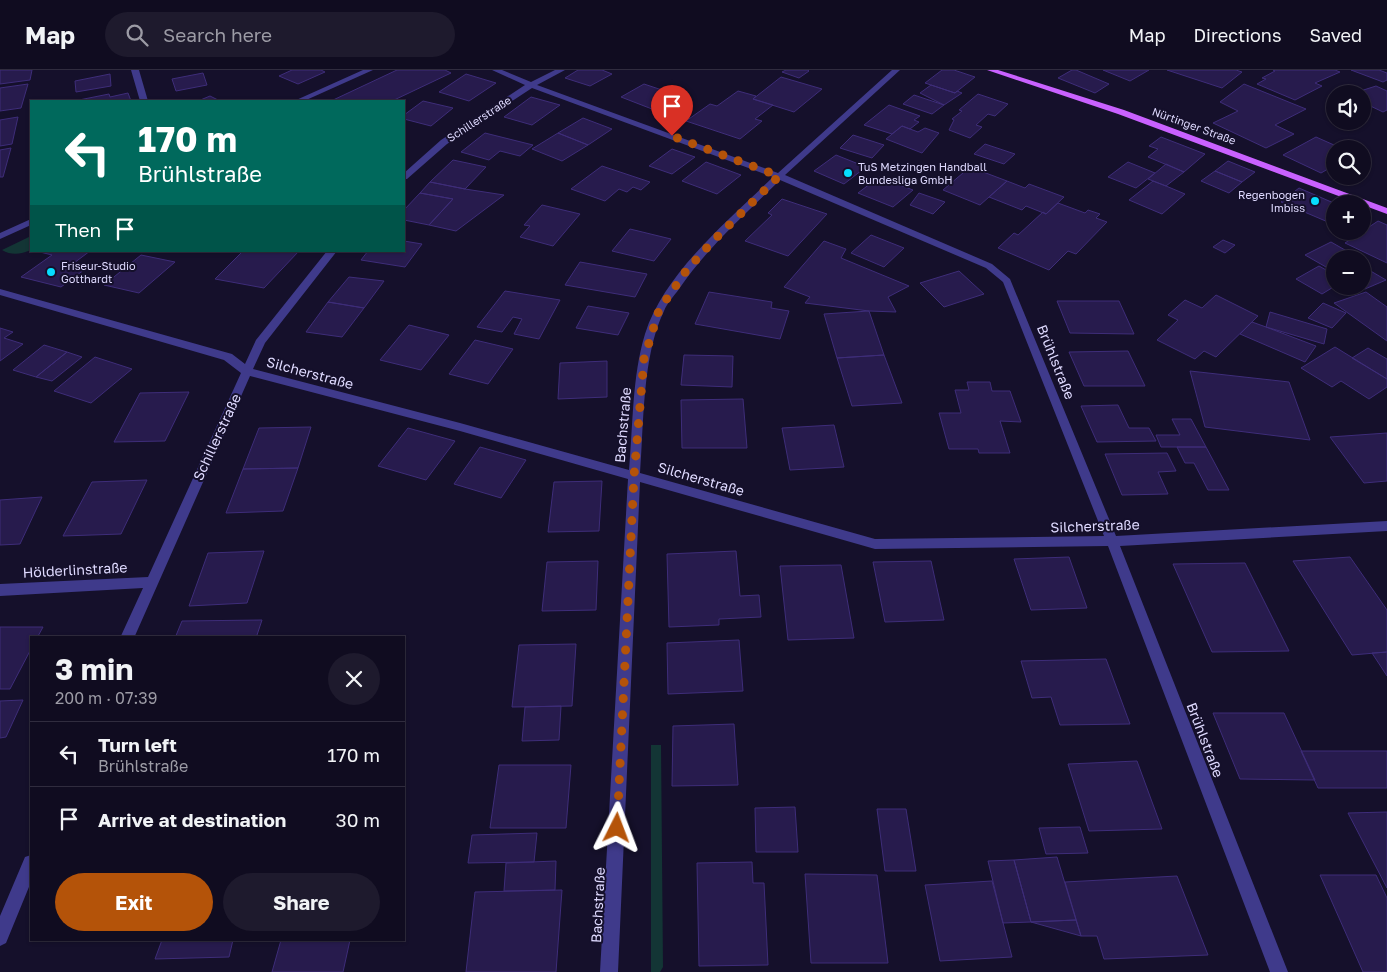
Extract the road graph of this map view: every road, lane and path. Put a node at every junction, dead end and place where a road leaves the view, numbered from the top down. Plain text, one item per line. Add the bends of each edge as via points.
1 (135, 70) edge
2 (369, 70) edge
3 (496, 70) edge
4 (561, 70) edge
5 (896, 70) edge
6 (991, 70) edge
7 (531, 85) junction
8 (144, 100) edge
9 (300, 100) edge
10 (405, 176) edge
11 (779, 176) junction
12 (1387, 211) edge
13 (30, 222) edge
14 (0, 236) edge
15 (331, 252) edge
16 (0, 292) edge
17 (246, 371) junction
18 (634, 476) junction
19 (1387, 526) edge
20 (1113, 541) junction
21 (152, 582) junction
22 (0, 590) edge
23 (129, 636) edge
24 (30, 865) edge
25 (0, 937) edge
26 (610, 972) edge
27 (1279, 972) edge

1 - 8 street
2 - 9 street
3 - 7 street, Brühlstraße
4 - 7 street, Schillerstraße
5 - 11 street, Bachstraße
6 - 12 main road, Nürtinger Straße via 1120,112
7 - 10 street, Schillerstraße via 444,142
7 - 11 street, Brühlstraße
11 - 18 street, Bachstraße via 686,271 659,310 644,359
11 - 20 street, Brühlstraße via 990,266 1006,281
13 - 14 street
15 - 17 street, Schillerstraße via 260,342
16 - 17 street, Silcherstraße via 228,358
17 - 18 street, Silcherstraße
17 - 21 street, Schillerstraße
18 - 20 street, Silcherstraße via 875,544
18 - 26 street, Bachstraße
19 - 20 street, Silcherstraße
20 - 27 street, Brühlstraße
21 - 22 street, Hölderlinstraße
21 - 23 street, Schillerstraße
24 - 25 street

